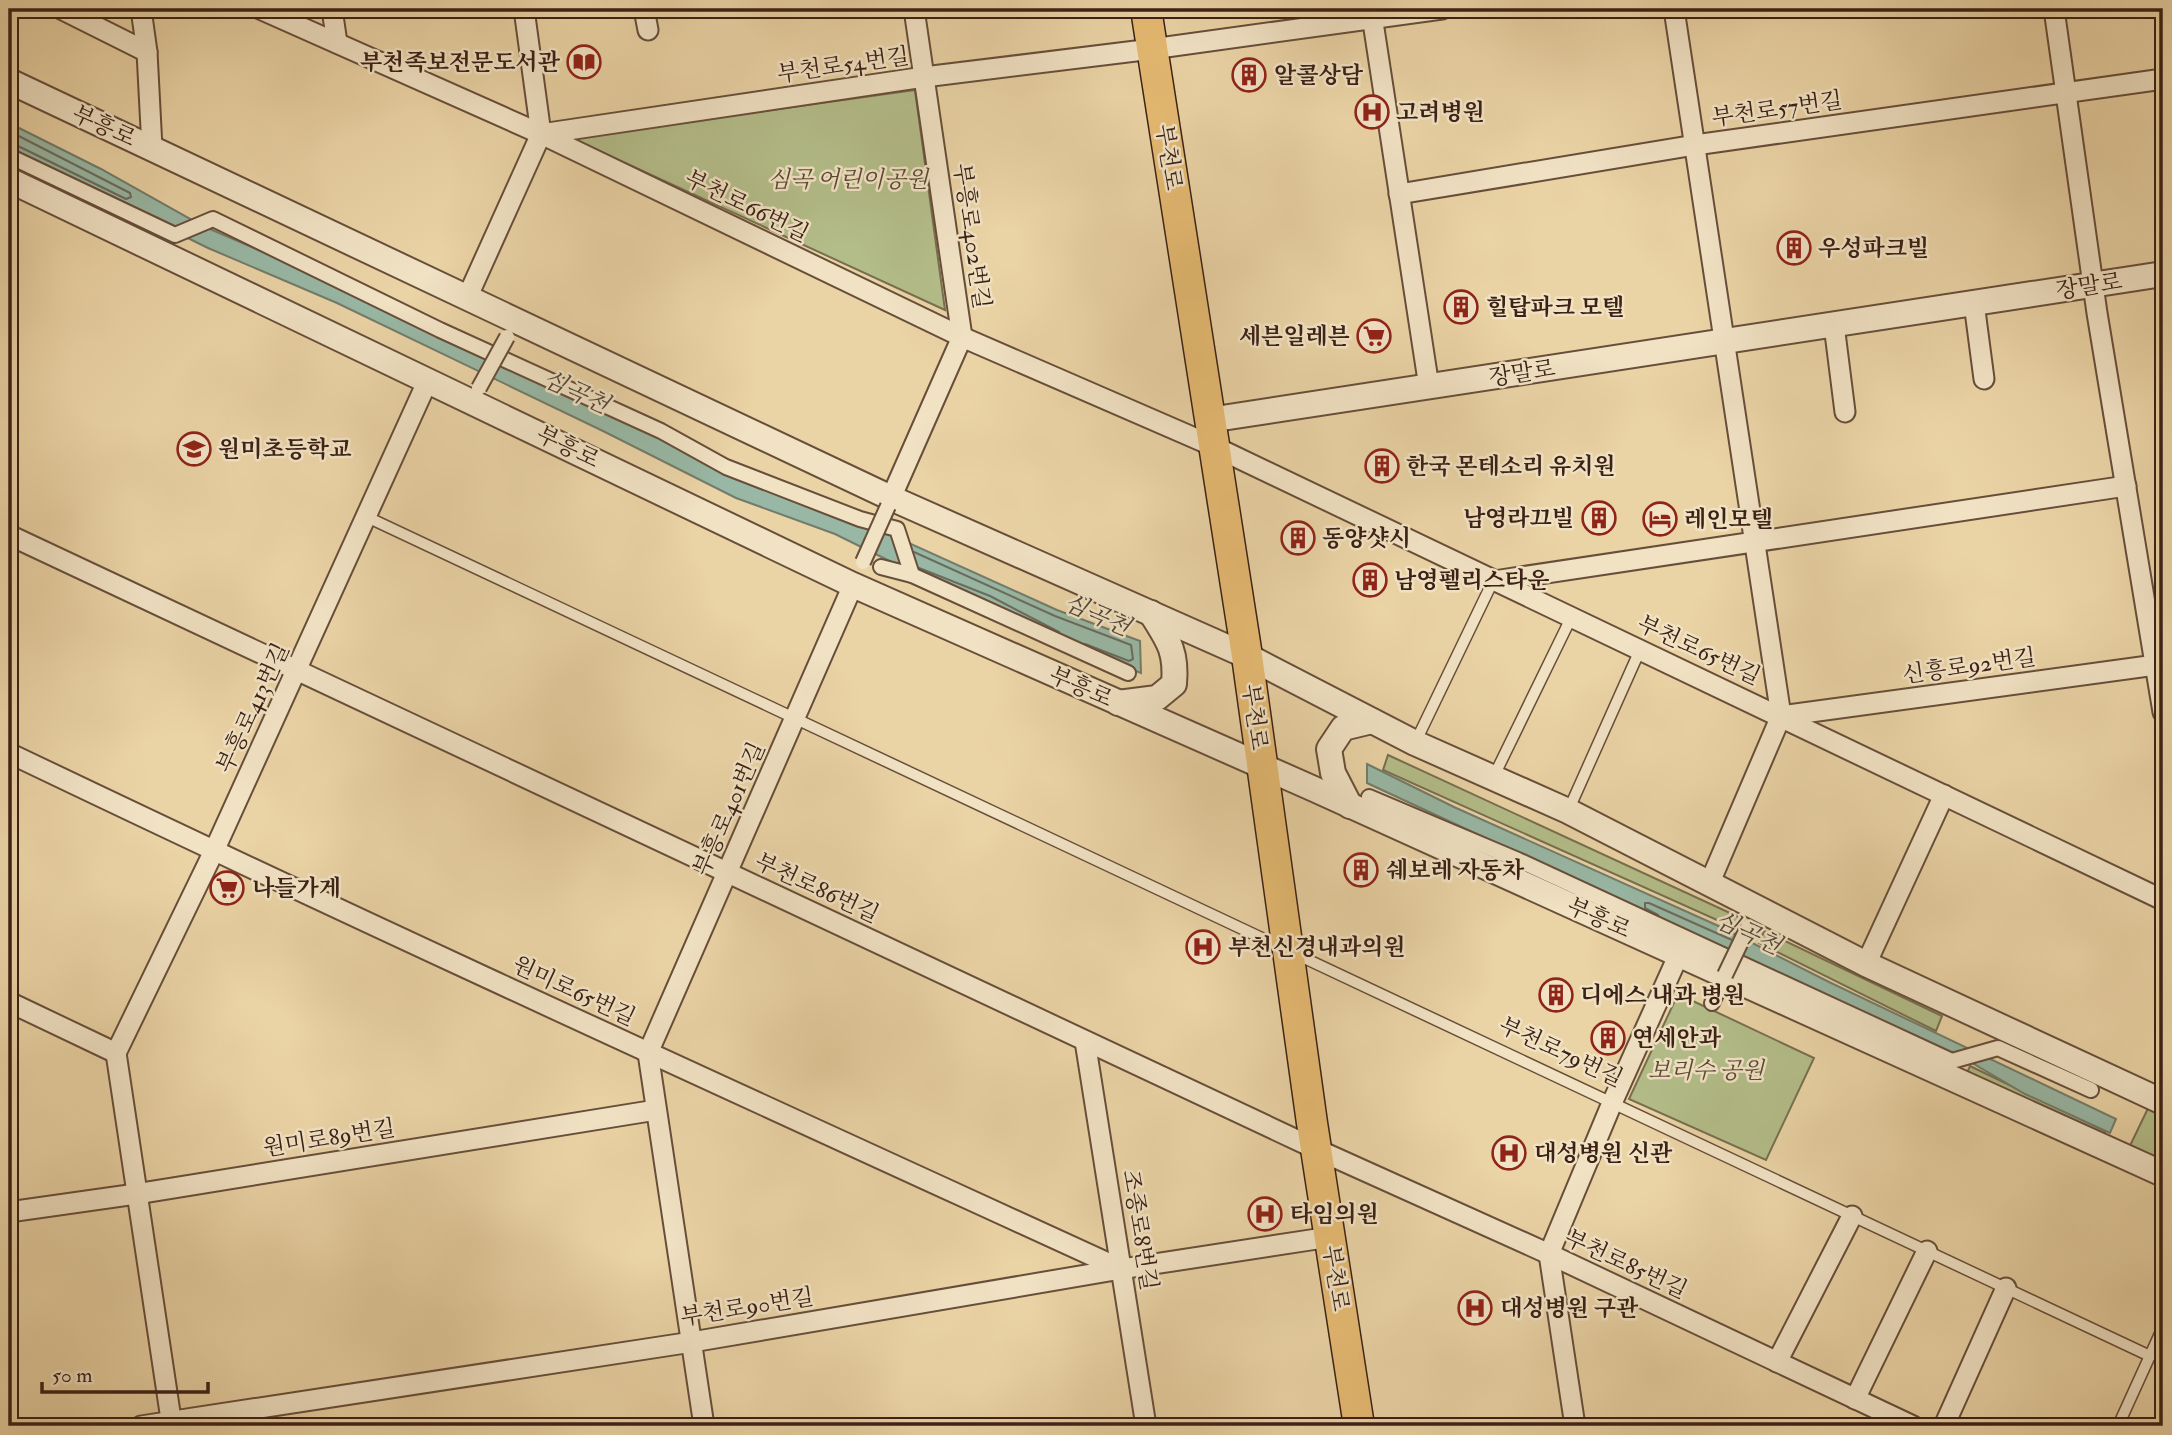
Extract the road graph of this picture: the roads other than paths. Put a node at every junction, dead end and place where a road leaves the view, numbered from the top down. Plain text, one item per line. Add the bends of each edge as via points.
1 (61, 9) edge
2 (141, 9) edge
3 (260, 9) edge
4 (332, 9) edge
5 (524, 9) edge
6 (644, 9) edge
7 (914, 9) edge
8 (1146, 9) edge
9 (1442, 9) edge
10 (1674, 9) edge
11 (2054, 9) edge
12 (1372, 14) edge
13 (648, 30) dead end
14 (337, 43) junction
15 (1152, 49) junction
16 (147, 52) junction
17 (924, 77) junction
18 (2163, 79) edge
19 (9, 81) edge
20 (2066, 93) junction
21 (541, 134) junction
22 (1695, 145) junction
23 (152, 148) junction
24 (9, 156) edge
25 (9, 180) edge
26 (1399, 194) junction
27 (2163, 274) edge
28 (2093, 285) junction
29 (467, 298) junction
30 (1974, 303) junction
31 (1834, 325) junction
32 (511, 329) junction
33 (962, 337) junction
34 (1725, 342) junction
35 (1984, 379) dead end
36 (428, 380) junction
37 (1429, 387) junction
38 (475, 394) junction
39 (1845, 412) dead end
40 (1211, 433) junction
41 (2126, 486) junction
42 (891, 498) junction
43 (367, 517) junction
44 (9, 535) edge
45 (1755, 541) junction
46 (881, 567) dead end
47 (912, 575) junction
48 (1493, 581) junction
49 (853, 585) junction
50 (1151, 613) junction
51 (1571, 618) junction
52 (1640, 650) junction
53 (1247, 656) junction
54 (2159, 664) edge
55 (297, 670) junction
56 (1128, 673) dead end
57 (1117, 703) junction
58 (2163, 712) edge
59 (1781, 716) junction
60 (795, 718) junction
61 (1372, 721) junction
62 (1415, 743) junction
63 (9, 753) edge
64 (1262, 767) junction
65 (1493, 778) junction
66 (1944, 795) junction
67 (1360, 801) junction
68 (1569, 811) junction
69 (214, 851) junction
70 (728, 873) junction
71 (1710, 883) junction
72 (2163, 900) edge
73 (1753, 917) junction
74 (1288, 950) junction
75 (1679, 954) junction
76 (1866, 964) junction
77 (1726, 971) junction
78 (9, 1002) edge
79 (1712, 1003) dead end
80 (1085, 1041) junction
81 (1925, 1049) junction
82 (116, 1053) junction
83 (648, 1053) junction
84 (2091, 1090) dead end
85 (2163, 1102) edge
86 (1612, 1103) junction
87 (656, 1110) junction
88 (1316, 1149) junction
89 (2163, 1174) edge
90 (136, 1194) junction
91 (9, 1212) edge
92 (1852, 1216) junction
93 (1330, 1237) junction
94 (1927, 1251) junction
95 (1549, 1254) junction
96 (1121, 1269) junction
97 (2006, 1289) junction
98 (2163, 1327) edge
99 (692, 1342) junction
100 (2150, 1356) junction
101 (1777, 1362) junction
102 (1855, 1399) junction
103 (172, 1424) edge
104 (141, 1426) edge
105 (704, 1426) edge
106 (1146, 1426) edge
107 (1359, 1426) edge
108 (1575, 1426) edge
109 (1913, 1426) edge
110 (1944, 1426) edge
111 (2118, 1426) edge

1 - 16 street
2 - 16 street
3 - 14 street, 부천로66번길
4 - 14 street
5 - 21 street
6 - 13 street
7 - 17 street, 부흥로402번길
8 - 15 main road, 부천로
9 - 12 street, 부천로54번길
10 - 22 street
11 - 20 street
12 - 15 street, 부천로54번길
12 - 26 street
14 - 21 street, 부천로66번길
15 - 17 street, 부천로54번길
15 - 40 main road, 부천로
16 - 23 street
17 - 21 street, 부천로54번길
17 - 33 street, 부흥로402번길
18 - 20 street, 부천로57번길
19 - 23 street, 부흥로
20 - 22 street, 부천로57번길
20 - 28 street
21 - 29 street
21 - 33 street, 부천로66번길
22 - 26 street, 부천로57번길
22 - 34 street
23 - 29 street, 부흥로
24 - 47 street via 175,235 214,219 661,431 726,467 897,529
25 - 36 street, 부흥로
26 - 37 street
27 - 28 street, 장말로
28 - 30 street, 장말로
28 - 41 street
29 - 32 street, 부흥로
30 - 31 street, 장말로
30 - 35 street
31 - 34 street, 장말로
31 - 39 street
32 - 38 street, bridge
32 - 42 street, 부흥로
33 - 40 street, 부천로66번길
33 - 42 street, 부흥로402번길
34 - 37 street, 장말로
34 - 45 street
36 - 38 street, 부흥로
36 - 43 street, 부흥로413번길
37 - 40 street, 장말로
38 - 49 street, 부흥로
40 - 48 street, 부천로65번길
40 - 53 main road, 부천로
41 - 45 street
41 - 54 street
42 - 49 street, bridge
42 - 50 street, 부흥로
43 - 55 street, 부흥로413번길
43 - 60 lane, 부천로79번길
44 - 55 street, 부천로86번길
45 - 48 street
45 - 59 street
46 - 47 street
47 - 56 street
48 - 51 street, 부천로65번길
48 - 62 lane
49 - 57 street, 부흥로
49 - 60 street, 부흥로401번길
50 - 53 street, 부흥로
50 - 57 street via 1176,663 1174,684 1157,698
51 - 52 street, 부천로65번길
51 - 65 lane
52 - 59 street, 부천로65번길
52 - 68 lane
53 - 61 street, 부흥로
53 - 64 main road, 부천로
54 - 58 street
54 - 59 street, 신흥로92번길
55 - 69 street, 부흥로413번길
55 - 70 street, 부천로86번길
57 - 64 street, 부흥로
59 - 66 street, 부천로65번길
59 - 71 street
60 - 70 street, 부흥로401번길
60 - 74 lane, 부천로79번길
61 - 62 street, 부흥로
61 - 67 street via 1343,728 1329,749 1333,773
62 - 65 street, 부흥로
63 - 69 street, 원미로65번길
64 - 67 street, 부흥로
64 - 74 main road, 부천로
65 - 68 street, 부흥로
66 - 72 street, 부천로65번길
66 - 76 street
67 - 75 street, 부흥로
67 - 81 street via 1518,860
68 - 71 street, 부흥로
69 - 82 street, 부흥로413번길
69 - 83 street, 원미로65번길
70 - 80 street, 부천로86번길
70 - 83 street, 부흥로401번길
71 - 73 street, 부흥로
73 - 76 street, 부흥로
73 - 77 street, bridge
74 - 86 lane, 부천로79번길
74 - 88 main road, 부천로
75 - 77 street, 부흥로
75 - 86 street
76 - 85 street, 부흥로
77 - 79 street
77 - 81 street via 1880,1036
77 - 89 street, 부흥로
78 - 82 street
80 - 88 street, 부천로86번길
80 - 96 street, 조종로8번길
81 - 84 street via 1952,1061 1998,1048
82 - 90 street
83 - 87 street
83 - 96 street, 원미로65번길
86 - 92 lane, 부천로79번길
86 - 95 street
87 - 90 street, 원미로89번길
87 - 99 street
88 - 93 main road, 부천로
88 - 95 street, 부천로85번길
90 - 91 street, 원미로89번길
90 - 103 street
92 - 94 lane, 부천로79번길
92 - 101 street
93 - 96 street, 부천로90번길
93 - 107 main road, 부천로
94 - 97 lane, 부천로79번길
94 - 102 street
95 - 101 street, 부천로85번길
95 - 108 street
96 - 99 street, 부천로90번길
96 - 106 street, 조종로8번길
97 - 100 lane, 부천로79번길
97 - 110 street
98 - 100 lane
99 - 103 street, 부천로90번길
99 - 105 street
100 - 111 lane
101 - 102 street, 부천로85번길
102 - 109 street, 부천로85번길
103 - 104 street, 부천로90번길

